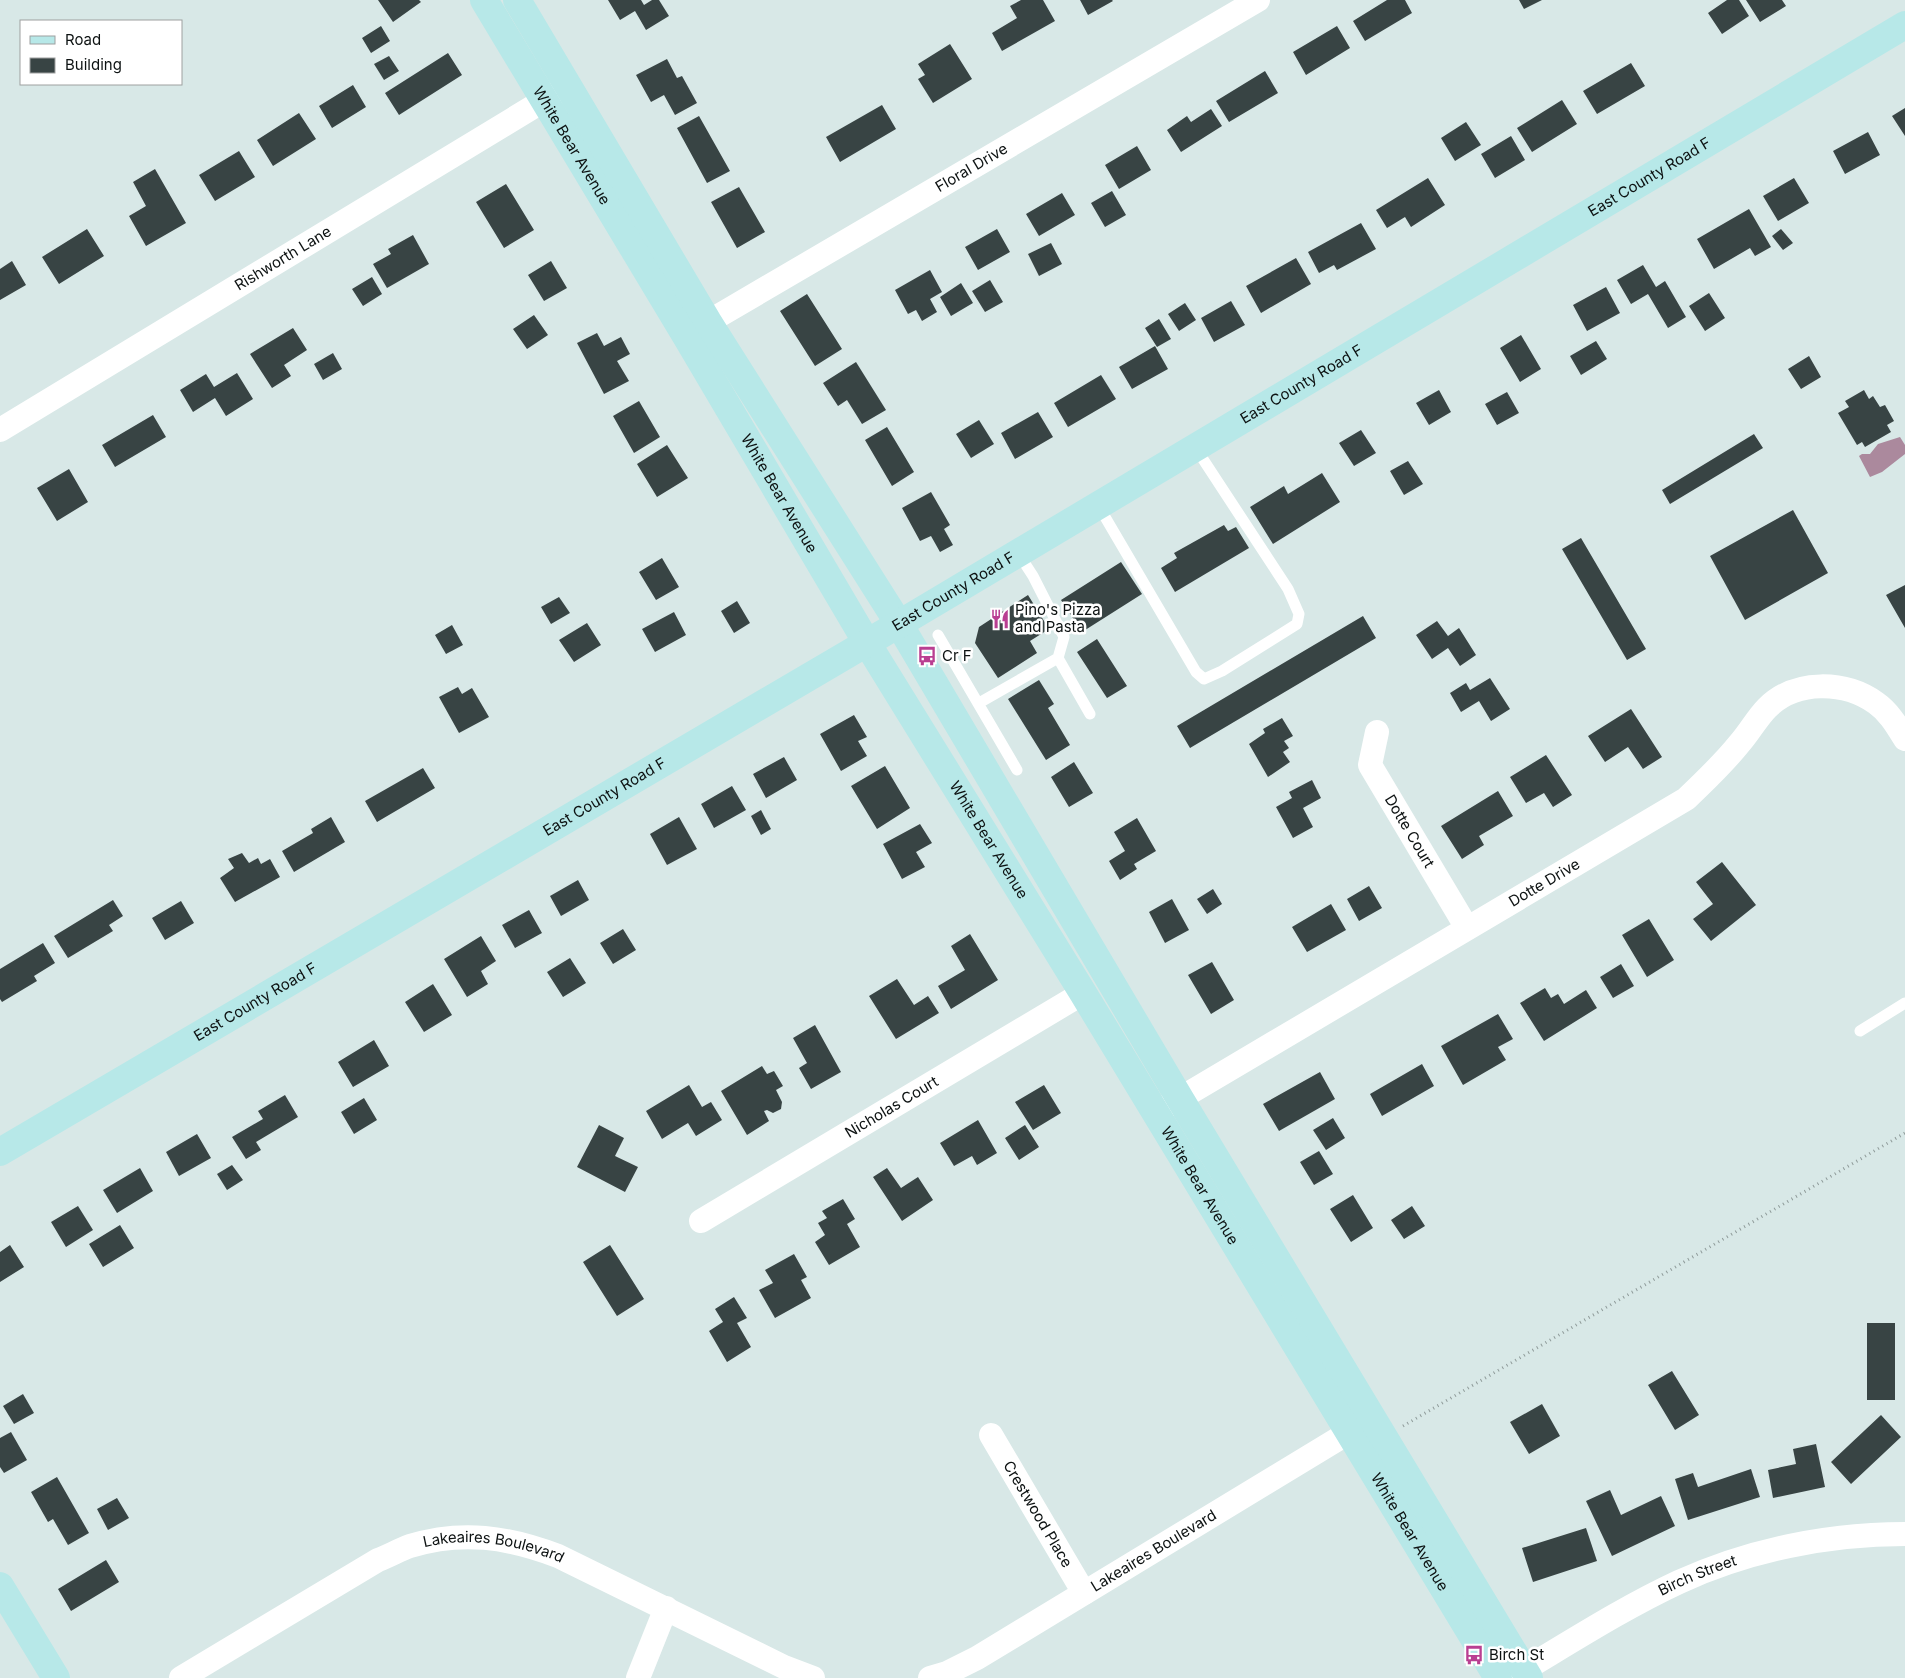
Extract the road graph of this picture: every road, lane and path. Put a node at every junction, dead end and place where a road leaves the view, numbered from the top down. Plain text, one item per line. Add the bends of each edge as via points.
1 (484, 0) edge
2 (517, 0) edge
3 (1258, 0) edge
4 (1905, 25) edge
5 (568, 86) junction
6 (543, 101) junction
7 (697, 329) junction
8 (0, 430) edge
9 (1196, 447) junction
10 (1098, 505) junction
11 (1018, 553) junction
12 (899, 624) junction
13 (938, 635) dead end
14 (867, 643) junction
15 (1058, 658) junction
16 (979, 703) junction
17 (1090, 714) dead end
18 (1377, 732) dead end
19 (1905, 739) edge
20 (1017, 770) dead end
21 (1467, 928) junction
22 (1083, 993) junction
23 (1905, 1003) edge
24 (1860, 1031) dead end
25 (1180, 1099) junction
26 (1156, 1113) junction
27 (1905, 1133) edge
28 (0, 1152) edge
29 (701, 1221) dead end
30 (1379, 1428) junction
31 (1349, 1432) junction
32 (991, 1435) dead end
33 (1905, 1534) edge
34 (0, 1586) edge
35 (1084, 1593) junction
36 (666, 1608) junction
37 (1521, 1675) edge
38 (56, 1678) edge
39 (181, 1678) edge
40 (638, 1678) edge
41 (813, 1678) edge
42 (930, 1678) edge
43 (1498, 1678) edge

1 - 6 main road, White Bear Avenue
2 - 5 main road, White Bear Avenue
3 - 7 street, Floral Drive
4 - 9 main road, East County Road F
5 - 6 street, Rishworth Lane
5 - 7 main road, White Bear Avenue
6 - 7 main road, White Bear Avenue
6 - 8 street, Rishworth Lane
7 - 12 main road, White Bear Avenue
7 - 14 main road, White Bear Avenue
9 - 10 main road, East County Road F
9 - 10 lane via 1288,589 1300,614 1297,624 1222,671 1204,679 1196,672
10 - 11 main road, East County Road F
11 - 12 main road, East County Road F
11 - 15 lane via 1064,637
12 - 14 main road, East County Road F
12 - 25 main road, White Bear Avenue
13 - 16 lane
14 - 22 main road, White Bear Avenue
14 - 28 main road, East County Road F
15 - 16 lane
15 - 17 lane
16 - 20 lane
18 - 21 street, Dotte Court via 1370,765
19 - 21 street, Dotte Drive via 1878,704 1859,693 1838,687 1799,689 1767,708 1717,771 1686,799
21 - 25 street, Dotte Drive
22 - 26 main road, White Bear Avenue
22 - 29 street, Nicholas Court
23 - 24 lane
25 - 26 street, Dotte Drive
25 - 30 main road, White Bear Avenue
26 - 31 main road, White Bear Avenue
27 - 30 path
30 - 31 street, Lakeaires Boulevard
30 - 37 main road, White Bear Avenue
31 - 35 street, Lakeaires Boulevard
31 - 43 main road, White Bear Avenue
32 - 35 street, Crestwood Place
33 - 37 street, Birch Street via 1834,1538 1783,1547 1730,1562 1630,1607
34 - 38 main road
35 - 42 street, Lakeaires Boulevard via 976,1658
36 - 39 street, Lakeaires Boulevard via 558,1556 530,1546 505,1539 472,1536 442,1539 410,1546 378,1560
36 - 40 street
36 - 41 street, Lakeaires Boulevard via 784,1667

